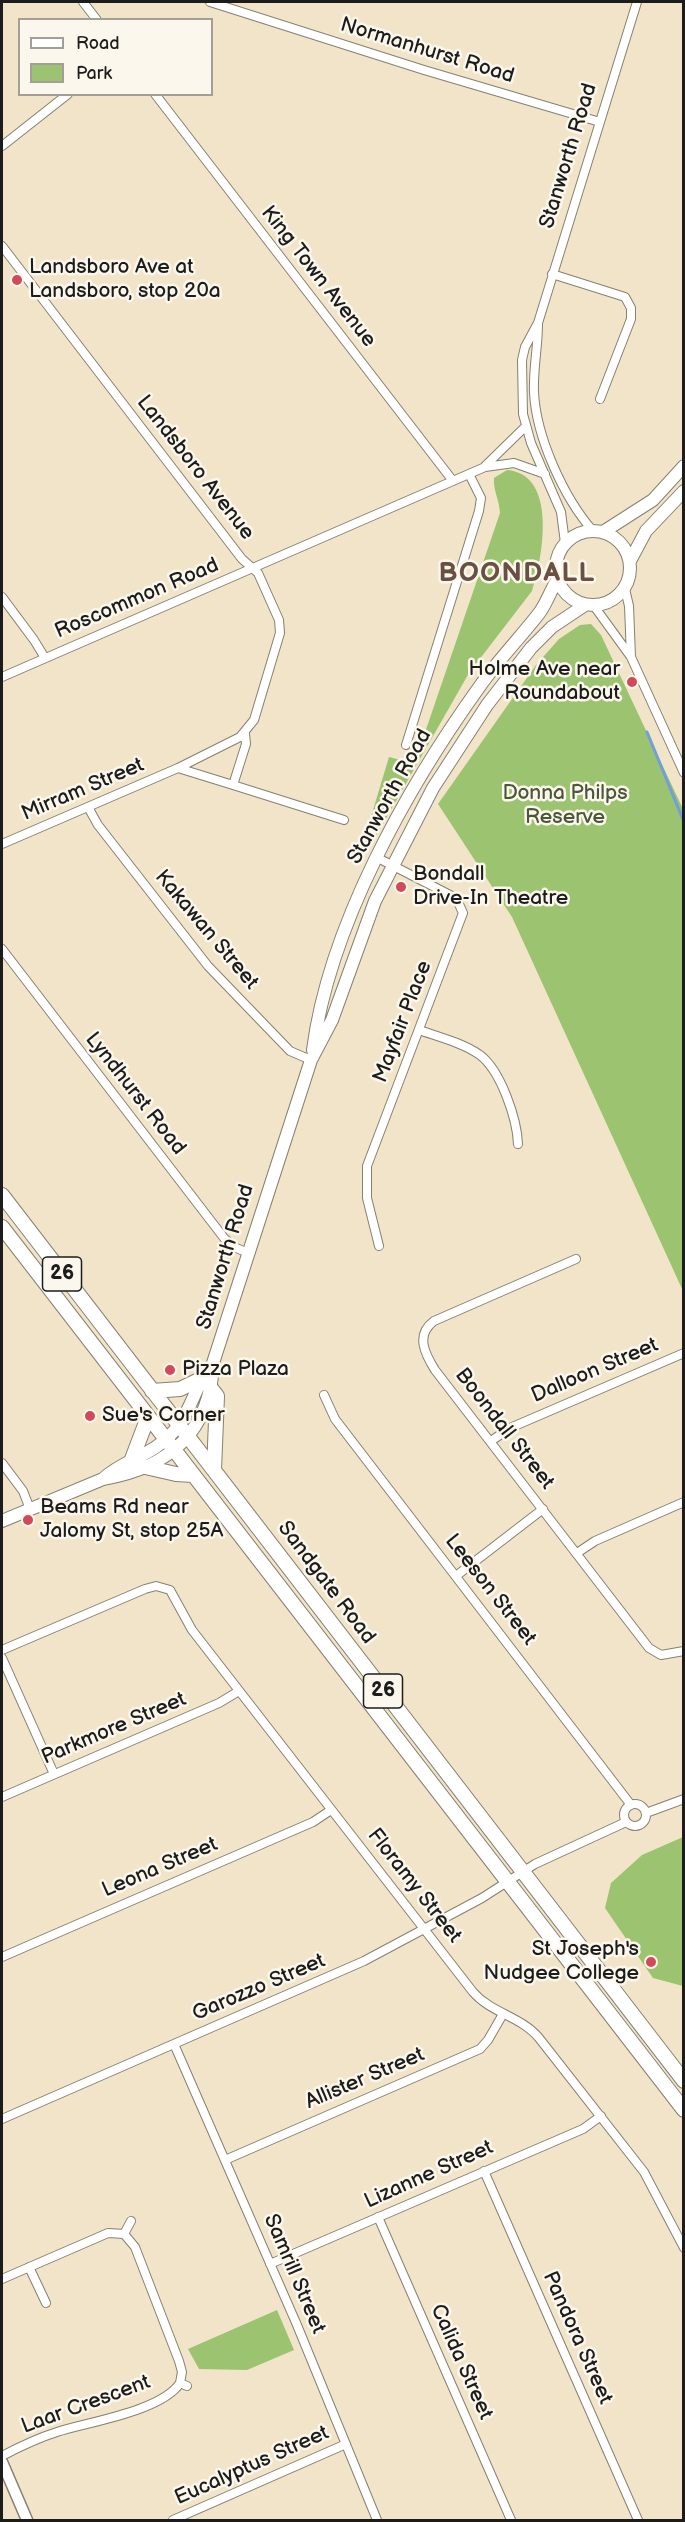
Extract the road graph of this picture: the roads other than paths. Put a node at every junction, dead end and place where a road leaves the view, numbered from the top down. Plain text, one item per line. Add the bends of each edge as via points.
1 (83, 2) edge
2 (210, 2) edge
3 (638, 2) edge
4 (95, 18) edge
5 (65, 96) edge
6 (157, 96) edge
7 (600, 122) junction
8 (2, 146) edge
9 (2, 246) edge
10 (552, 274) junction
11 (538, 323) junction
12 (600, 399) dead end
13 (526, 426) junction
14 (684, 466) edge
15 (484, 467) junction
16 (469, 474) junction
17 (545, 474) junction
18 (453, 481) junction
19 (684, 491) edge
20 (598, 531) junction
21 (565, 543) junction
22 (630, 561) junction
23 (252, 569) junction
24 (557, 580) junction
25 (625, 589) junction
26 (2, 597) edge
27 (590, 605) junction
28 (632, 657) junction
29 (45, 658) junction
30 (2, 677) edge
31 (245, 734) junction
32 (406, 745) dead end
33 (178, 768) junction
34 (684, 773) edge
35 (233, 785) junction
36 (88, 807) junction
37 (344, 820) dead end
38 (2, 844) edge
39 (376, 857) junction
40 (392, 864) junction
41 (2, 949) edge
42 (419, 1030) junction
43 (311, 1060) junction
44 (518, 1144) dead end
45 (2, 1196) edge
46 (2, 1227) edge
47 (379, 1246) dead end
48 (248, 1253) junction
49 (576, 1259) dead end
50 (684, 1353) edge
51 (206, 1383) junction
52 (152, 1391) junction
53 (324, 1395) dead end
54 (148, 1417) junction
55 (184, 1431) junction
56 (491, 1442) junction
57 (170, 1445) junction
58 (2, 1463) edge
59 (137, 1463) junction
60 (214, 1470) junction
61 (193, 1475) junction
62 (684, 1502) edge
63 (30, 1509) junction
64 (543, 1509) junction
65 (2, 1521) edge
66 (577, 1553) junction
67 (456, 1576) junction
68 (2, 1650) edge
69 (684, 1651) edge
70 (2, 1658) edge
71 (239, 1691) junction
72 (54, 1774) junction
73 (2, 1797) edge
74 (684, 1799) edge
75 (631, 1805) junction
76 (331, 1810) junction
77 (646, 1813) junction
78 (626, 1822) junction
79 (521, 1872) junction
80 (507, 1881) junction
81 (425, 1929) junction
82 (2, 1957) edge
83 (503, 2014) junction
84 (174, 2044) junction
85 (684, 2081) edge
86 (684, 2110) edge
87 (601, 2116) junction
88 (2, 2119) edge
89 (225, 2160) junction
90 (484, 2171) junction
91 (378, 2217) junction
92 (131, 2221) dead end
93 (124, 2234) junction
94 (684, 2248) edge
95 (270, 2264) junction
96 (30, 2267) junction
97 (2, 2279) edge
98 (46, 2303) dead end
99 (346, 2444) junction
100 (2, 2456) edge
101 (2, 2462) edge
102 (27, 2520) edge
103 (173, 2520) edge
104 (377, 2520) edge
105 (511, 2520) edge
106 (638, 2520) edge

1 - 4 street
2 - 7 street, Normanhurst Road
3 - 7 street, Stanworth Road
5 - 8 street
6 - 18 street, King Town Avenue
7 - 10 street, Stanworth Road
9 - 23 street, Landsboro Avenue
10 - 11 street, Stanworth Road
10 - 12 street via 625,297 631,308 631,320
11 - 13 street, Stanworth Road via 522,360
11 - 20 street, Stanworth Road via 534,391 542,432 569,497
13 - 15 street, Roscommon Road
13 - 17 street, Stanworth Road
14 - 20 main road via 653,500
15 - 16 street, Roscommon Road
15 - 17 street, Roscommon Road via 514,463
16 - 18 street, Roscommon Road
16 - 32 street, Stanworth Road via 481,498 479,511
17 - 21 street, Stanworth Road via 561,512
18 - 23 street, Roscommon Road
19 - 22 main road via 646,531
20 - 21 main road via 573,536
20 - 22 main road via 621,542
21 - 24 main road via 556,561
22 - 25 main road
23 - 29 street, Roscommon Road
23 - 31 street, Landsboro Avenue via 258,573 275,610 280,633 254,720
24 - 27 main road via 573,600
24 - 39 main road, Stanworth Road via 541,610 481,684 437,749
25 - 27 main road via 606,604
25 - 28 street
26 - 29 street
27 - 28 street
27 - 40 main road, Stanworth Road via 541,637 494,696 433,788
28 - 34 street
29 - 30 street, Roscommon Road
31 - 33 street, Mirram Street
31 - 35 street via 246,744
33 - 35 street
33 - 36 street, Mirram Street
35 - 37 street
36 - 38 street, Mirram Street
36 - 43 street, Kakawan Street via 208,966 290,1051
39 - 40 street, Mayfair Place
39 - 43 main road, Stanworth Road via 317,1014
40 - 42 street, Mayfair Place via 450,895 462,909
40 - 43 main road, Stanworth Road via 332,1020
41 - 48 street, Lyndhurst Road via 224,1238
42 - 44 street via 486,1060 516,1120
42 - 47 street, Mayfair Place via 368,1166 367,1198
43 - 48 main road, Stanworth Road
45 - 52 highway, Sandgate Road / 26
46 - 54 highway, Sandgate Road / 26
48 - 51 main road, Stanworth Road
49 - 56 street, Boondall Street via 434,1321 424,1333 429,1360
50 - 56 street, Dalloon Street via 510,1428
51 - 52 highway
51 - 55 main road, Stanworth Road via 200,1423
51 - 60 highway via 217,1396
52 - 55 highway, Sandgate Road / 26
53 - 67 street, Leeson Street via 335,1419
54 - 57 highway, Sandgate Road / 26
54 - 59 highway
55 - 57 main road, Stanworth Road
55 - 60 highway, Sandgate Road / 26
56 - 64 street, Boondall Street
57 - 59 main road, Stanworth Road
57 - 61 highway, Sandgate Road / 26
58 - 63 street via 20,1486
59 - 61 highway
59 - 63 main road, Stanworth Road via 117,1476
60 - 79 highway, Sandgate Road / 26
61 - 80 highway, Sandgate Road / 26
62 - 66 street via 595,1541
63 - 65 main road, Stanworth Road
64 - 66 street, Boondall Street
64 - 67 street
66 - 69 street, Boondall Street via 649,1648 661,1655
67 - 75 street, Leeson Street
68 - 71 street, Floramy Street via 156,1586 170,1590 192,1630
70 - 72 street
71 - 72 street, Parkmore Street
71 - 76 street, Floramy Street
72 - 73 street, Parkmore Street
74 - 77 street
75 - 77 street via 640,1805
75 - 78 street via 625,1812
76 - 81 street, Floramy Street
76 - 82 street, Leona Street via 313,1822
77 - 78 street via 640,1825
78 - 79 street, Garozzo Street
79 - 80 street, Garozzo Street
79 - 85 highway, Sandgate Road / 26
80 - 81 street, Garozzo Street
80 - 86 highway, Sandgate Road / 26
81 - 83 street, Floramy Street via 478,1997
81 - 84 street, Garozzo Street via 364,1961
83 - 87 street, Floramy Street via 536,2033
83 - 89 street, Allister Street via 480,2049
84 - 88 street, Garozzo Street
84 - 89 street, Samrill Street
87 - 90 street, Lizanne Street via 583,2129
87 - 94 street, Floramy Street via 644,2172
89 - 95 street, Samrill Street
90 - 91 street, Lizanne Street
90 - 106 street, Pandora Street
91 - 95 street, Lizanne Street
91 - 105 street, Calida Street
92 - 93 street
93 - 96 street via 108,2233
93 - 100 street, Laar Crescent via 135,2247 179,2361 183,2385 123,2414 47,2435
95 - 99 street, Samrill Street
96 - 97 street
96 - 98 street
99 - 103 street, Eucalyptus Street
99 - 104 street, Samrill Street
101 - 102 street

